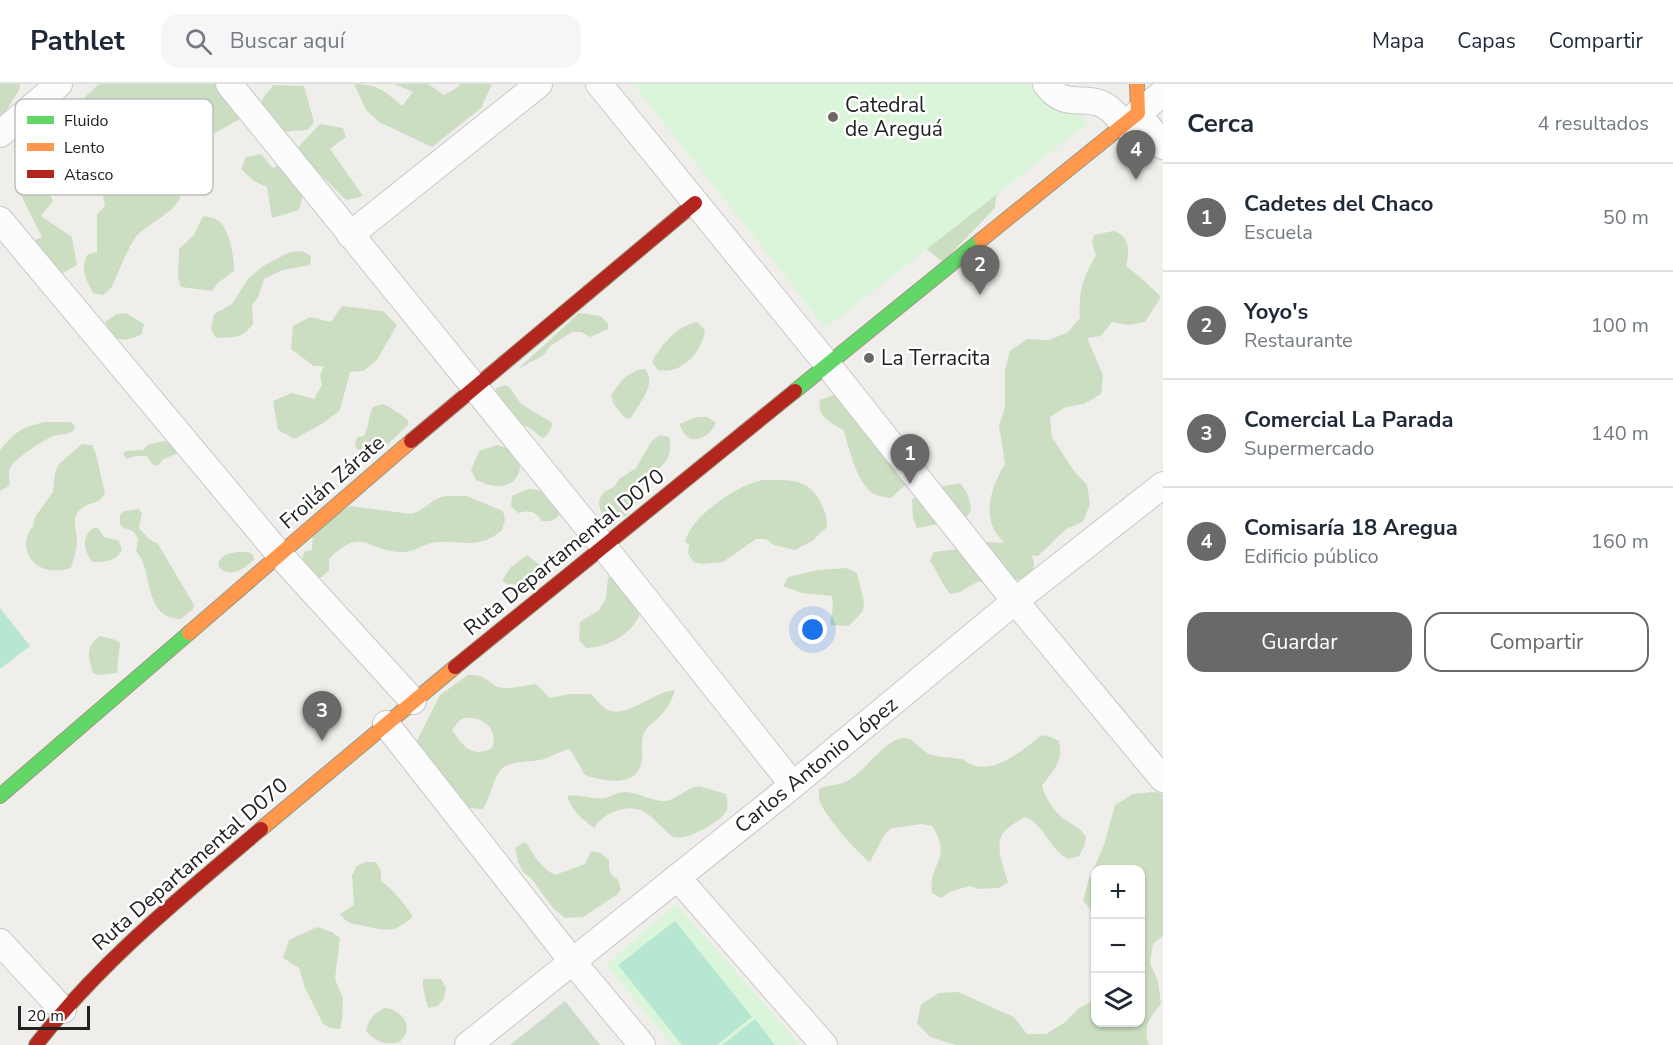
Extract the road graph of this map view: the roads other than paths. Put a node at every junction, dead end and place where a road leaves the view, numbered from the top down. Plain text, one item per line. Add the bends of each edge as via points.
1 (59, 84) edge
2 (229, 84) edge
3 (539, 84) edge
4 (599, 84) edge
5 (1046, 84) edge
6 (1137, 84) edge
7 (1163, 93) edge
8 (42, 99) edge
9 (1131, 119) junction
10 (15, 122) edge
11 (0, 135) edge
12 (1163, 147) edge
13 (695, 203) junction
14 (0, 220) edge
15 (350, 236) junction
16 (827, 364) junction
17 (474, 387) junction
18 (1163, 485) edge
19 (604, 547) junction
20 (280, 555) junction
21 (1015, 601) junction
22 (413, 701) junction
23 (386, 724) junction
24 (1163, 779) edge
25 (793, 784) junction
26 (0, 796) edge
27 (677, 877) junction
28 (0, 942) edge
29 (573, 962) junction
30 (63, 1010) junction
31 (36, 1045) edge
32 (468, 1045) edge
33 (642, 1045) edge
34 (824, 1045) edge

1 - 8 street
2 - 15 street
3 - 15 street
4 - 13 street
5 - 9 street via 1063,99 1092,101
6 - 9 main road
7 - 9 street
9 - 12 street
9 - 16 main road, Ruta Departamental D070
10 - 11 street
13 - 16 street
13 - 17 main road, Froilán Zárate
14 - 20 street
15 - 17 street
16 - 19 main road, Ruta Departamental D070
16 - 21 street
17 - 19 street
17 - 20 main road, Froilán Zárate
18 - 21 street, Carlos Antonio López
19 - 22 main road, Ruta Departamental D070
19 - 25 street
20 - 22 street
20 - 26 main road, Froilán Zárate
21 - 24 street
21 - 25 street, Carlos Antonio López
22 - 23 main road, Ruta Departamental D070
23 - 29 street
23 - 30 main road, Ruta Departamental D070 via 133,938
25 - 27 street, Carlos Antonio López
27 - 29 street, Carlos Antonio López
27 - 34 street
28 - 30 street
29 - 32 street, Carlos Antonio López
29 - 33 street
30 - 31 main road, Ruta Departamental D070

